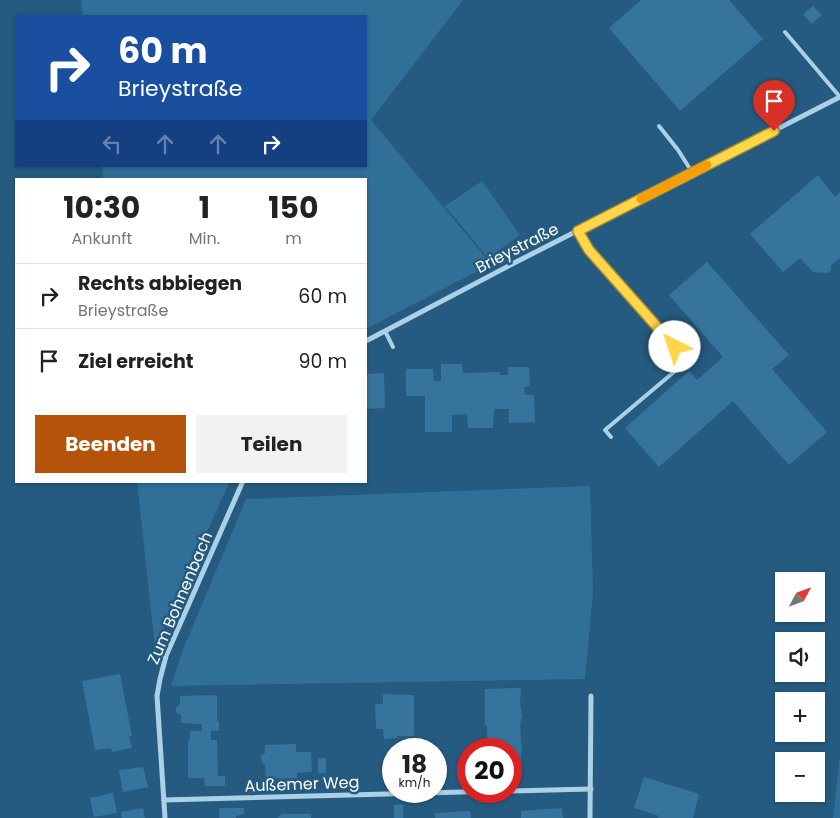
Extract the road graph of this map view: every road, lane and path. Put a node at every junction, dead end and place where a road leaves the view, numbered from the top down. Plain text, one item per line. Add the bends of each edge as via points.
1 (785, 32) dead end
2 (840, 97) edge
3 (659, 126) dead end
4 (692, 172) junction
5 (578, 231) junction
6 (385, 331) junction
7 (367, 340) edge
8 (393, 347) dead end
9 (611, 437) dead end
10 (241, 483) edge
11 (591, 696) dead end
12 (591, 789) junction
13 (522, 791) edge
14 (457, 792) edge
15 (164, 800) junction
16 (165, 818) edge
17 (590, 818) edge

1 - 2 lane
2 - 4 street, Brieystraße
3 - 4 lane
4 - 5 street, Brieystraße
5 - 6 street, Brieystraße
5 - 9 lane via 589,250 687,361 605,430
6 - 7 street, Brieystraße
6 - 8 lane
10 - 15 street, Zum Bohnenbach via 166,656 160,679 157,714
11 - 12 street
12 - 13 street
12 - 17 street
14 - 15 street, Außemer Weg
15 - 16 street, Zum Bohnenbach

